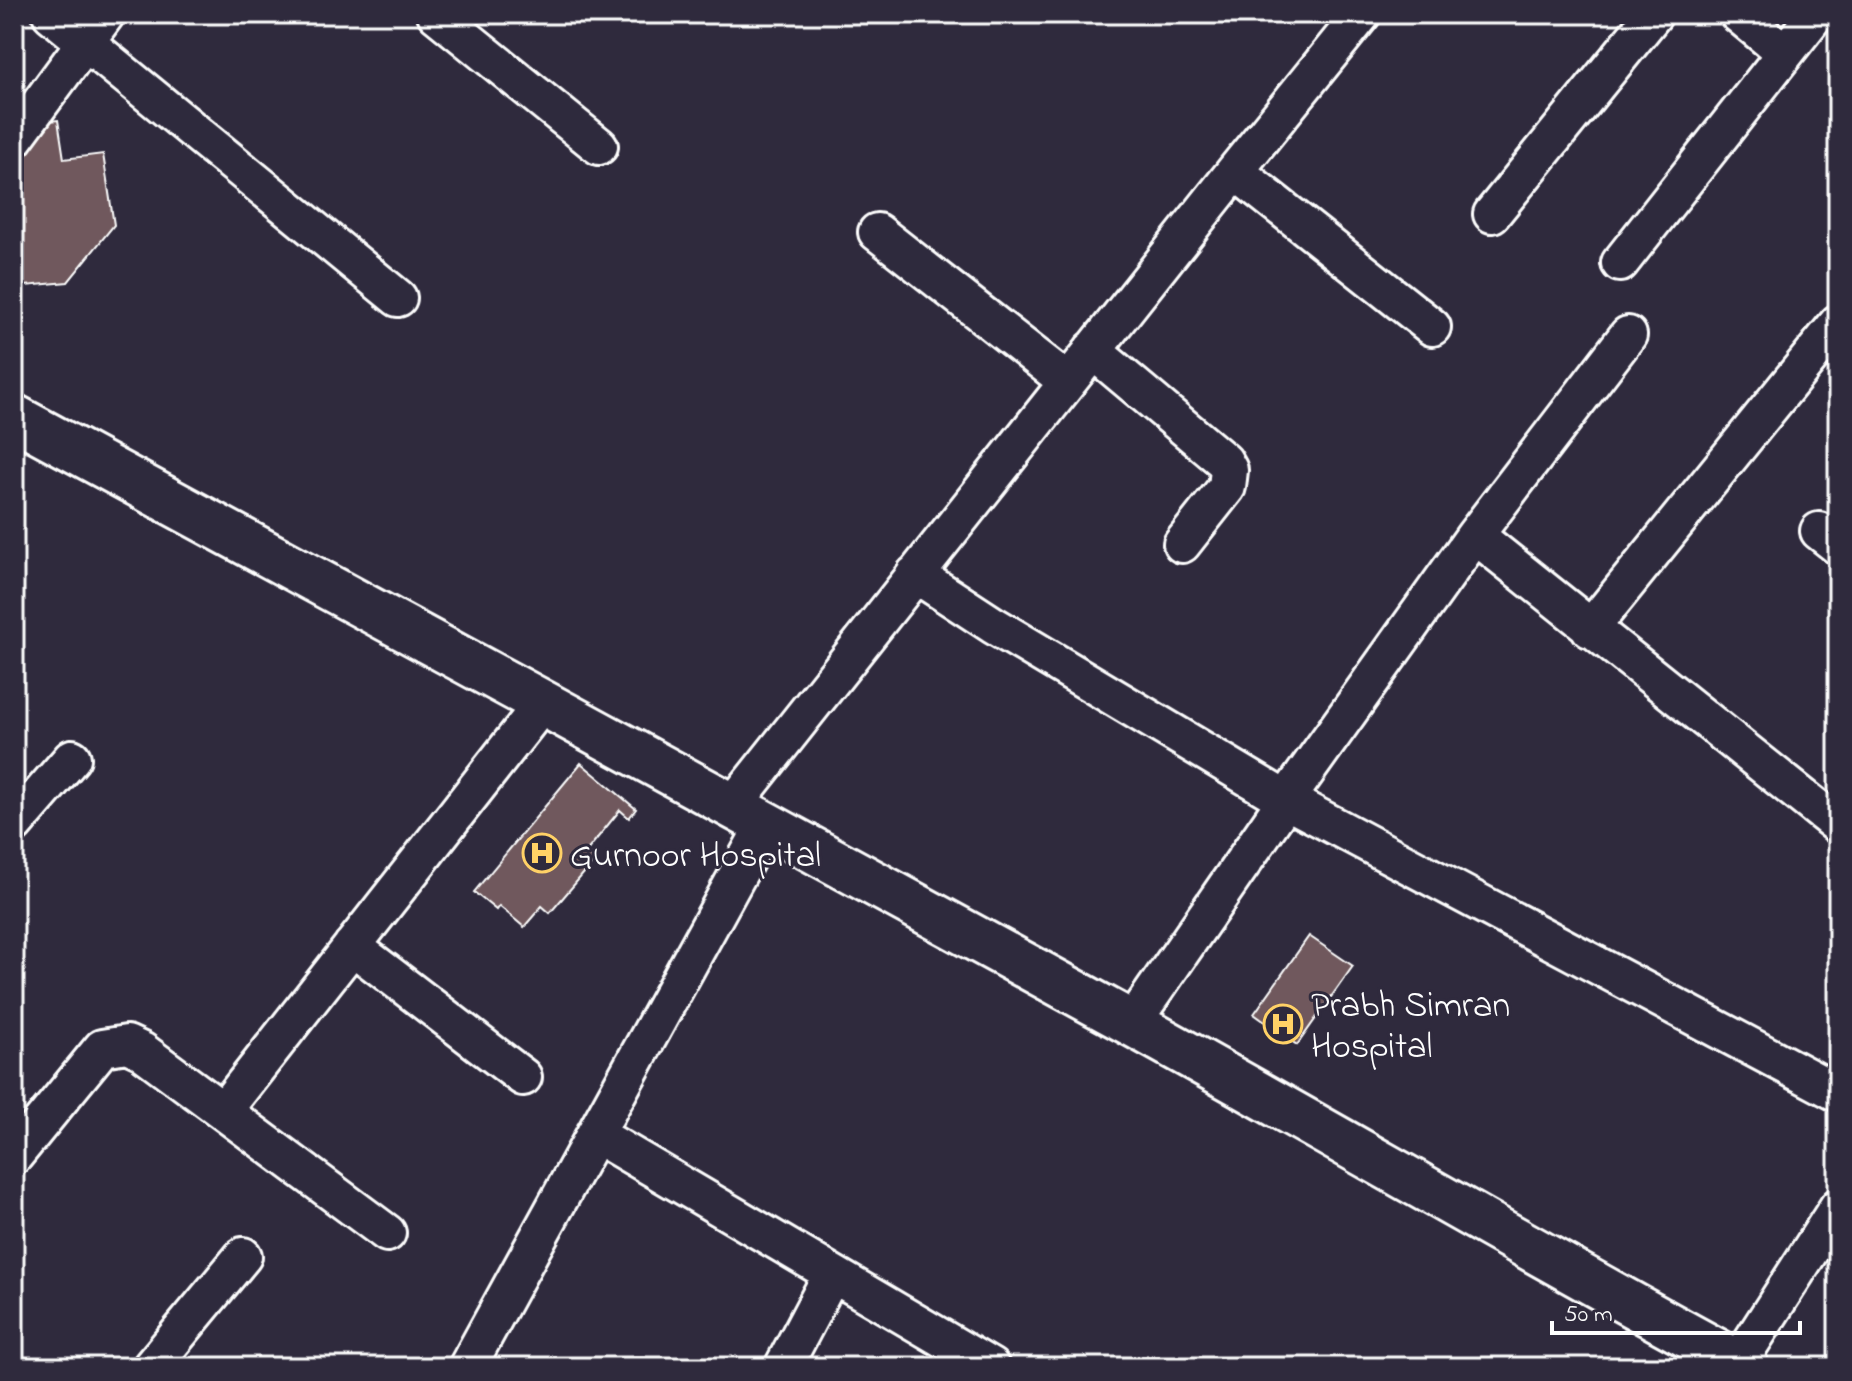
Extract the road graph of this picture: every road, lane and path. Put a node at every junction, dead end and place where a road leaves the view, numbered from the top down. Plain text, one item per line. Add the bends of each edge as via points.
1 (51, 14) edge
2 (436, 14) edge
3 (1362, 14) edge
4 (1654, 14) edge
5 (1738, 14) edge
6 (1816, 14) edge
7 (96, 28) edge
8 (1785, 53) junction
9 (14, 139) edge
10 (599, 146) dead end
11 (1235, 171) junction
12 (1492, 214) dead end
13 (877, 232) dead end
14 (1620, 263) dead end
15 (398, 298) dead end
16 (1838, 323) edge
17 (1432, 327) dead end
18 (1628, 335) dead end
19 (1092, 350) junction
20 (1068, 382) junction
21 (14, 417) edge
22 (1475, 535) junction
23 (1182, 544) dead end
24 (915, 574) junction
25 (1590, 629) junction
26 (542, 704) junction
27 (72, 758) dead end
28 (1286, 800) junction
29 (750, 814) junction
30 (14, 825) edge
31 (1838, 825) edge
32 (352, 946) junction
33 (1132, 1023) junction
34 (523, 1077) dead end
35 (1838, 1093) edge
36 (223, 1111) junction
37 (595, 1134) junction
38 (14, 1156) edge
39 (1838, 1207) edge
40 (387, 1233) dead end
41 (243, 1256) dead end
42 (832, 1274) junction
43 (1742, 1365) edge
44 (151, 1367) edge
45 (467, 1367) edge
46 (783, 1367) edge
47 (991, 1367) edge

1 - 7 street
2 - 10 street
3 - 11 street
4 - 12 street
5 - 8 street
6 - 8 street
7 - 9 street
7 - 15 street
8 - 14 street
11 - 17 street
11 - 19 street
13 - 20 street
16 - 25 street
18 - 22 street
19 - 20 street
19 - 23 street via 1229,470 1227,487
20 - 24 street
21 - 26 main road
22 - 25 street
22 - 28 street
24 - 28 street
24 - 29 street
25 - 31 street
26 - 29 main road
26 - 32 street
27 - 30 street
28 - 33 street
28 - 35 street
29 - 33 main road
29 - 37 street
32 - 34 street
32 - 36 street
33 - 43 main road
36 - 38 street via 142,1051 114,1044 91,1058
36 - 40 street
37 - 42 street
37 - 45 street
39 - 43 street
41 - 44 street
42 - 46 street
42 - 47 street

